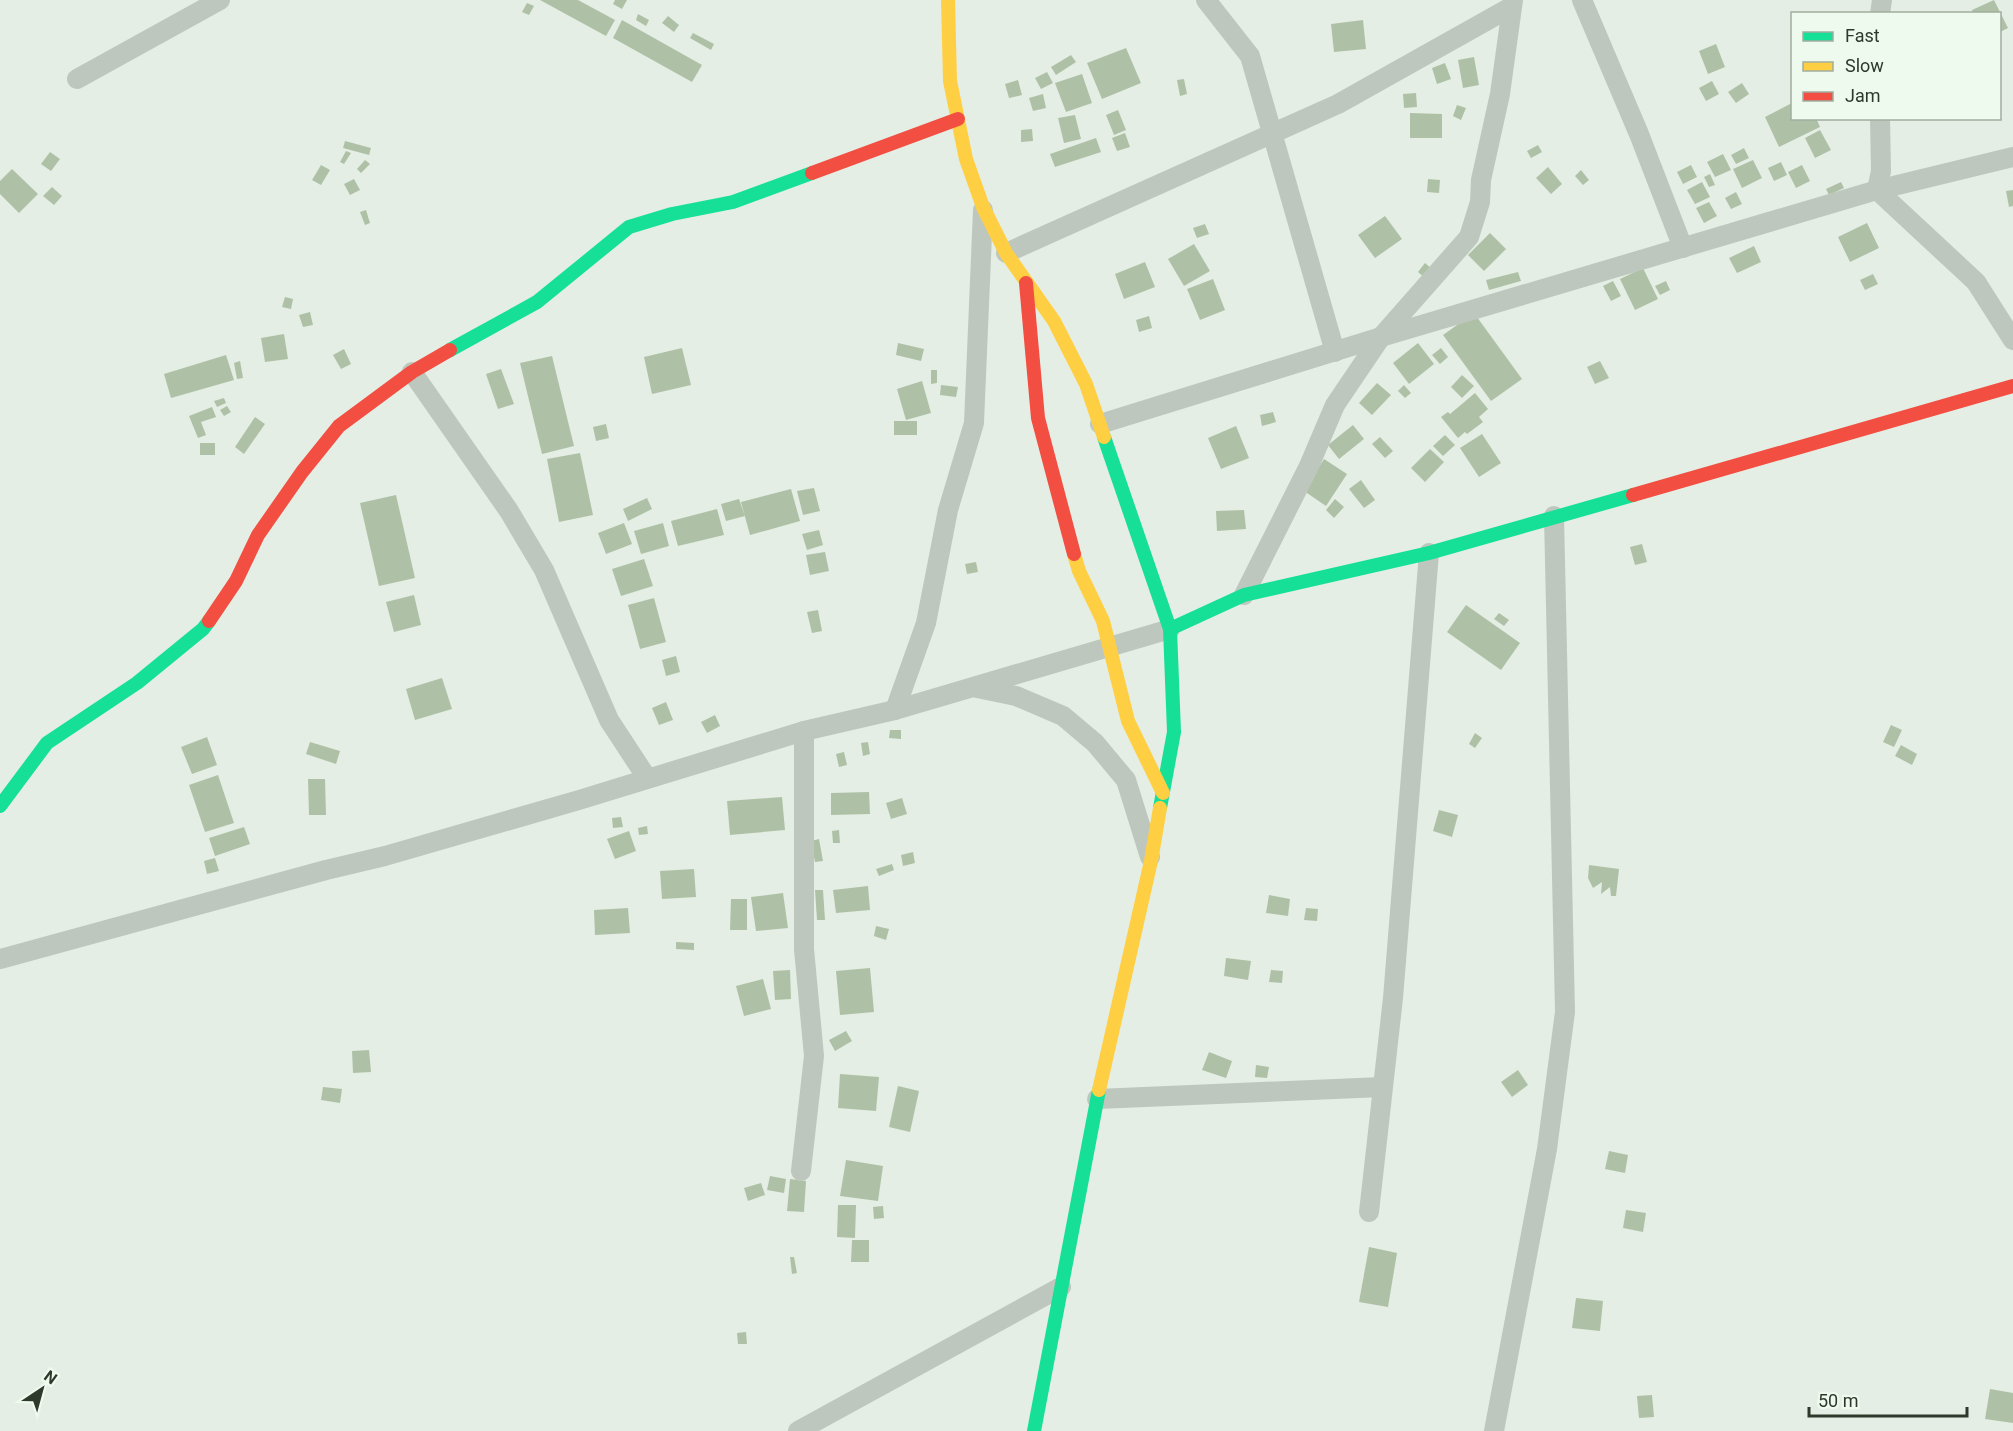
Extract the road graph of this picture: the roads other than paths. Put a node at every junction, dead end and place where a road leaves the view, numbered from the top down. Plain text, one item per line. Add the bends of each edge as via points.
1 (220, 0) edge
2 (948, 0) edge
3 (1206, 0) edge
4 (1582, 0) edge
5 (1512, 4) edge
6 (77, 79) dead end
7 (958, 120) junction
8 (1880, 120) edge
9 (1273, 133) junction
10 (2013, 158) edge
11 (1877, 190) junction
12 (983, 207) junction
13 (1683, 248) junction
14 (1006, 253) junction
15 (1026, 281) junction
16 (1381, 338) junction
17 (2013, 340) edge
18 (1335, 352) junction
19 (412, 372) junction
20 (2013, 387) edge
21 (1100, 424) junction
22 (1554, 516) junction
23 (1429, 553) junction
24 (1244, 595) junction
25 (1170, 629) junction
26 (1109, 647) junction
27 (972, 687) junction
28 (895, 710) junction
29 (804, 731) junction
30 (647, 778) junction
31 (1163, 793) junction
32 (0, 806) edge
33 (1151, 861) junction
34 (0, 959) edge
35 (1382, 1087) junction
36 (1097, 1099) junction
37 (801, 1171) dead end
38 (1369, 1212) dead end
39 (1061, 1287) junction
40 (798, 1431) edge
41 (1034, 1431) edge
42 (1494, 1431) edge

1 - 6 street
2 - 7 street via 950,81
3 - 9 street via 1250,56
4 - 13 street
5 - 9 street via 1338,104
5 - 16 street via 1480,202 1468,237
7 - 12 street via 966,159
7 - 19 street via 733,202 629,227 537,302
8 - 11 street via 1881,171
9 - 14 street
9 - 18 street
10 - 11 street
11 - 13 street
11 - 17 street via 1976,282
12 - 14 street
12 - 28 street via 974,423 948,510 926,623
13 - 16 street
14 - 15 street
15 - 21 street via 1054,321 1086,384
15 - 26 street via 1038,418 1079,571 1102,621
16 - 18 street
16 - 24 street via 1335,405 1310,466
18 - 21 street
19 - 30 street via 509,511 538,560 609,720
19 - 32 street via 339,426 258,535 236,581 203,629 136,683 47,743
20 - 22 street
21 - 25 street
22 - 23 street
22 - 42 street via 1565,1012 1547,1149
23 - 24 street
23 - 35 street via 1393,998
24 - 25 street
25 - 26 street
25 - 31 street via 1174,732
26 - 27 street
26 - 31 street via 1128,721
27 - 28 street
27 - 33 street via 1016,696 1063,716 1095,743 1126,780
28 - 29 street
29 - 30 street
29 - 37 street via 804,949 814,1056
30 - 34 street via 385,856
31 - 33 street
33 - 36 street
35 - 36 street
35 - 38 street
36 - 39 street
39 - 40 street
39 - 41 street

